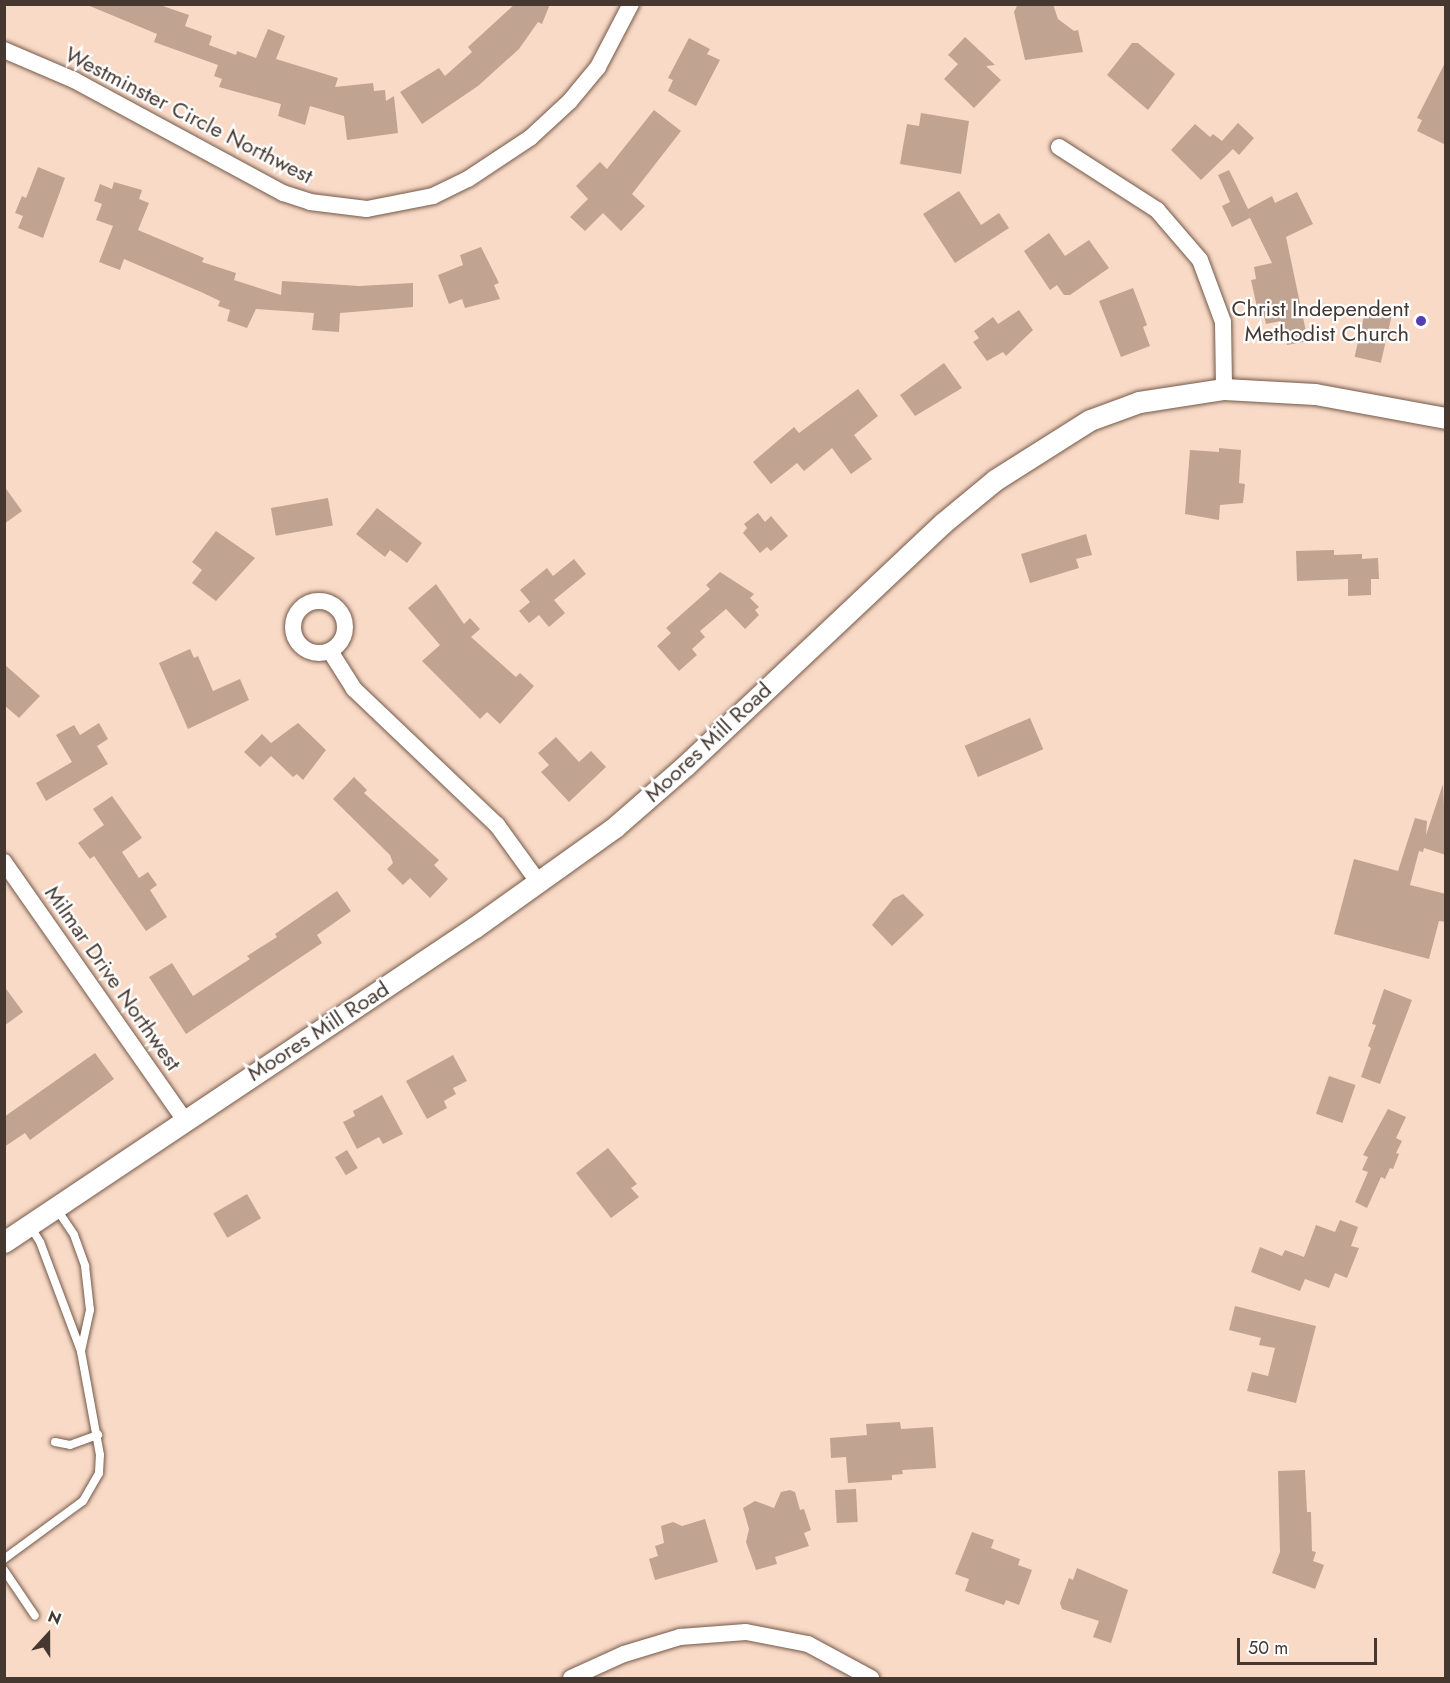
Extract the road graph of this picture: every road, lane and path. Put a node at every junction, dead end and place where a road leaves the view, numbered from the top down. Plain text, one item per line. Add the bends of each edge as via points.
1 (631, 4) edge
2 (4, 50) edge
3 (1059, 147) dead end
4 (1224, 389) junction
5 (1446, 418) edge
6 (330, 651) dead end
7 (4, 862) edge
8 (539, 883) junction
9 (184, 1119) junction
10 (56, 1208) junction
11 (30, 1226) junction
12 (4, 1242) edge
13 (81, 1351) junction
14 (98, 1435) junction
15 (55, 1442) dead end
16 (4, 1559) edge
17 (4, 1570) edge
18 (35, 1616) dead end
19 (571, 1678) edge
20 (871, 1678) edge

1 - 2 street, Westminster Circle Northwest via 598,67 570,101 530,138 468,179 433,196 367,209 320,204 284,193 74,80
3 - 4 street via 1157,210 1200,260 1223,322
4 - 5 street, Moores Mill Road via 1315,394
4 - 8 street, Moores Mill Road via 1167,395 1112,410 1069,432 995,480 886,572 653,795
6 - 8 street via 354,689 497,825
7 - 9 street, Milmar Drive Northwest
8 - 9 street, Moores Mill Road
9 - 10 street, Moores Mill Road
10 - 11 street, Moores Mill Road
10 - 13 lane via 74,1236 85,1266 90,1310
11 - 12 street, Moores Mill Road
11 - 13 lane
13 - 14 lane
14 - 15 lane via 70,1445
14 - 16 lane via 99,1473 82,1500
17 - 18 lane
19 - 20 street via 624,1654 680,1637 747,1632 808,1644

